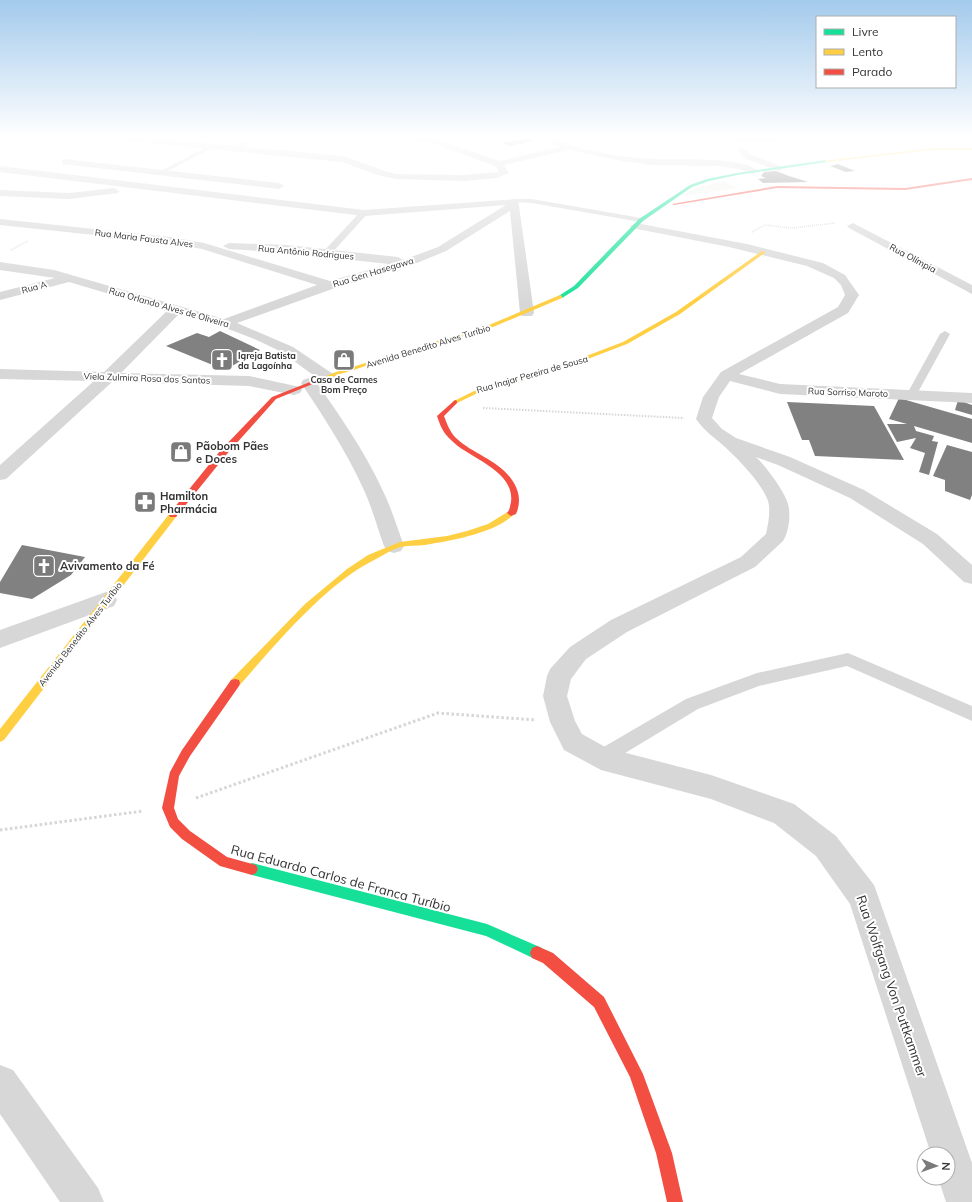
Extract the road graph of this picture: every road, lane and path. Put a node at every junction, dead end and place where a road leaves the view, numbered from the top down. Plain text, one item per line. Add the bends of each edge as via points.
1 (106, 192) edge
2 (192, 192) edge
3 (214, 192) edge
4 (682, 192) edge
5 (745, 192) edge
6 (0, 193) edge
7 (211, 194) junction
8 (514, 203) junction
9 (660, 206) junction
10 (364, 213) junction
11 (0, 222) edge
12 (639, 223) junction
13 (853, 226) joint
14 (730, 244) junction
15 (204, 246) junction
16 (764, 252) junction
17 (327, 253) junction
18 (408, 262) junction
19 (0, 266) edge
20 (68, 278) junction
21 (330, 285) junction
22 (972, 290) edge
23 (0, 296) edge
24 (176, 309) junction
25 (527, 313) junction
26 (225, 323) junction
27 (945, 334) dead end
28 (0, 374) edge
29 (726, 375) junction
30 (108, 377) junction
31 (328, 377) junction
32 (302, 387) junction
33 (912, 394) junction
34 (972, 398) edge
35 (447, 406) junction
36 (704, 419) junction
37 (730, 442) junction
38 (0, 475) edge
39 (394, 546) junction
40 (972, 577) edge
41 (106, 600) junction
42 (0, 639) edge
43 (972, 714) edge
44 (563, 722) junction
45 (0, 736) edge
46 (601, 758) junction
47 (168, 808) junction
48 (0, 830) edge
49 (0, 1083) edge
50 (84, 1202) edge
51 (675, 1202) edge
52 (966, 1202) edge

1 - 6 street via 84,195
2 - 7 street
3 - 7 street
4 - 9 street, Avenida Benedito Alves Turíbio
5 - 9 street
7 - 10 street
8 - 10 street
8 - 12 lane via 532,201
8 - 18 street, Rua Gen Hasegawa via 442,249
8 - 25 street
9 - 12 street, Avenida Benedito Alves Turíbio
10 - 17 lane
11 - 15 street, Rua Maria Fausta Alves
12 - 14 street
12 - 25 street, Avenida Benedito Alves Turíbio via 576,287 556,300
13 - 14 path via 837,223 792,228 765,225
13 - 22 street, Rua Olímpia
14 - 16 street
15 - 17 street, Rua Antônio Rodrigues via 259,247
15 - 21 street, Rua Maria Fausta Alves
16 - 29 street via 828,269 848,285 852,295 843,310
16 - 35 street, Rua Inajar Pereira de Sousa via 667,320 626,343 587,359 472,392
17 - 18 street, Rua Antônio Rodrigues
18 - 21 street, Rua Gen Hasegawa
19 - 20 street, Rua Orlando Alves de Oliveira via 26,268
20 - 23 street, Rua A
20 - 24 street, Rua Orlando Alves de Oliveira
21 - 26 street, Rua Gen Hasegawa
24 - 26 street, Rua Orlando Alves de Oliveira
24 - 30 street
25 - 31 street, Avenida Benedito Alves Turíbio
26 - 31 street, Rua Orlando Alves de Oliveira via 288,350
27 - 33 lane
28 - 30 street, Viela Zulmira Rosa dos Santos
29 - 33 street, Rua Sorriso Maroto via 780,389
29 - 36 street via 712,392
30 - 32 street, Viela Zulmira Rosa dos Santos via 248,381
30 - 38 street
31 - 32 street, Avenida Benedito Alves Turíbio
32 - 39 street via 341,430 380,505
32 - 41 street, Avenida Benedito Alves Turíbio via 274,398 223,453
33 - 34 street, Rua Sorriso Maroto
35 - 36 path
35 - 39 street via 440,416 444,430 456,442 488,460 506,475 516,494 513,512 498,523 462,537
36 - 37 street via 716,433
37 - 40 street via 784,461 857,494 930,539
37 - 44 street, Rua Wolfgang Von Puttkammer via 753,464 779,504 776,536 748,562 619,626 578,653 559,676 555,696
39 - 47 street via 361,563 317,598 230,689 174,775
41 - 42 street
41 - 45 street, Avenida Benedito Alves Turíbio
43 - 46 lane via 848,659 757,680 692,704
44 - 46 street, Rua Wolfgang Von Puttkammer via 573,742
44 - 47 path via 438,713
46 - 52 street, Rua Wolfgang Von Puttkammer via 711,787 784,813 826,846 863,896
47 - 48 path
47 - 51 street, Rua Eduardo Carlos de Franca Turíbio via 174,823 186,836 224,862 487,930 548,958 599,1002 636,1074 664,1153
49 - 50 street

